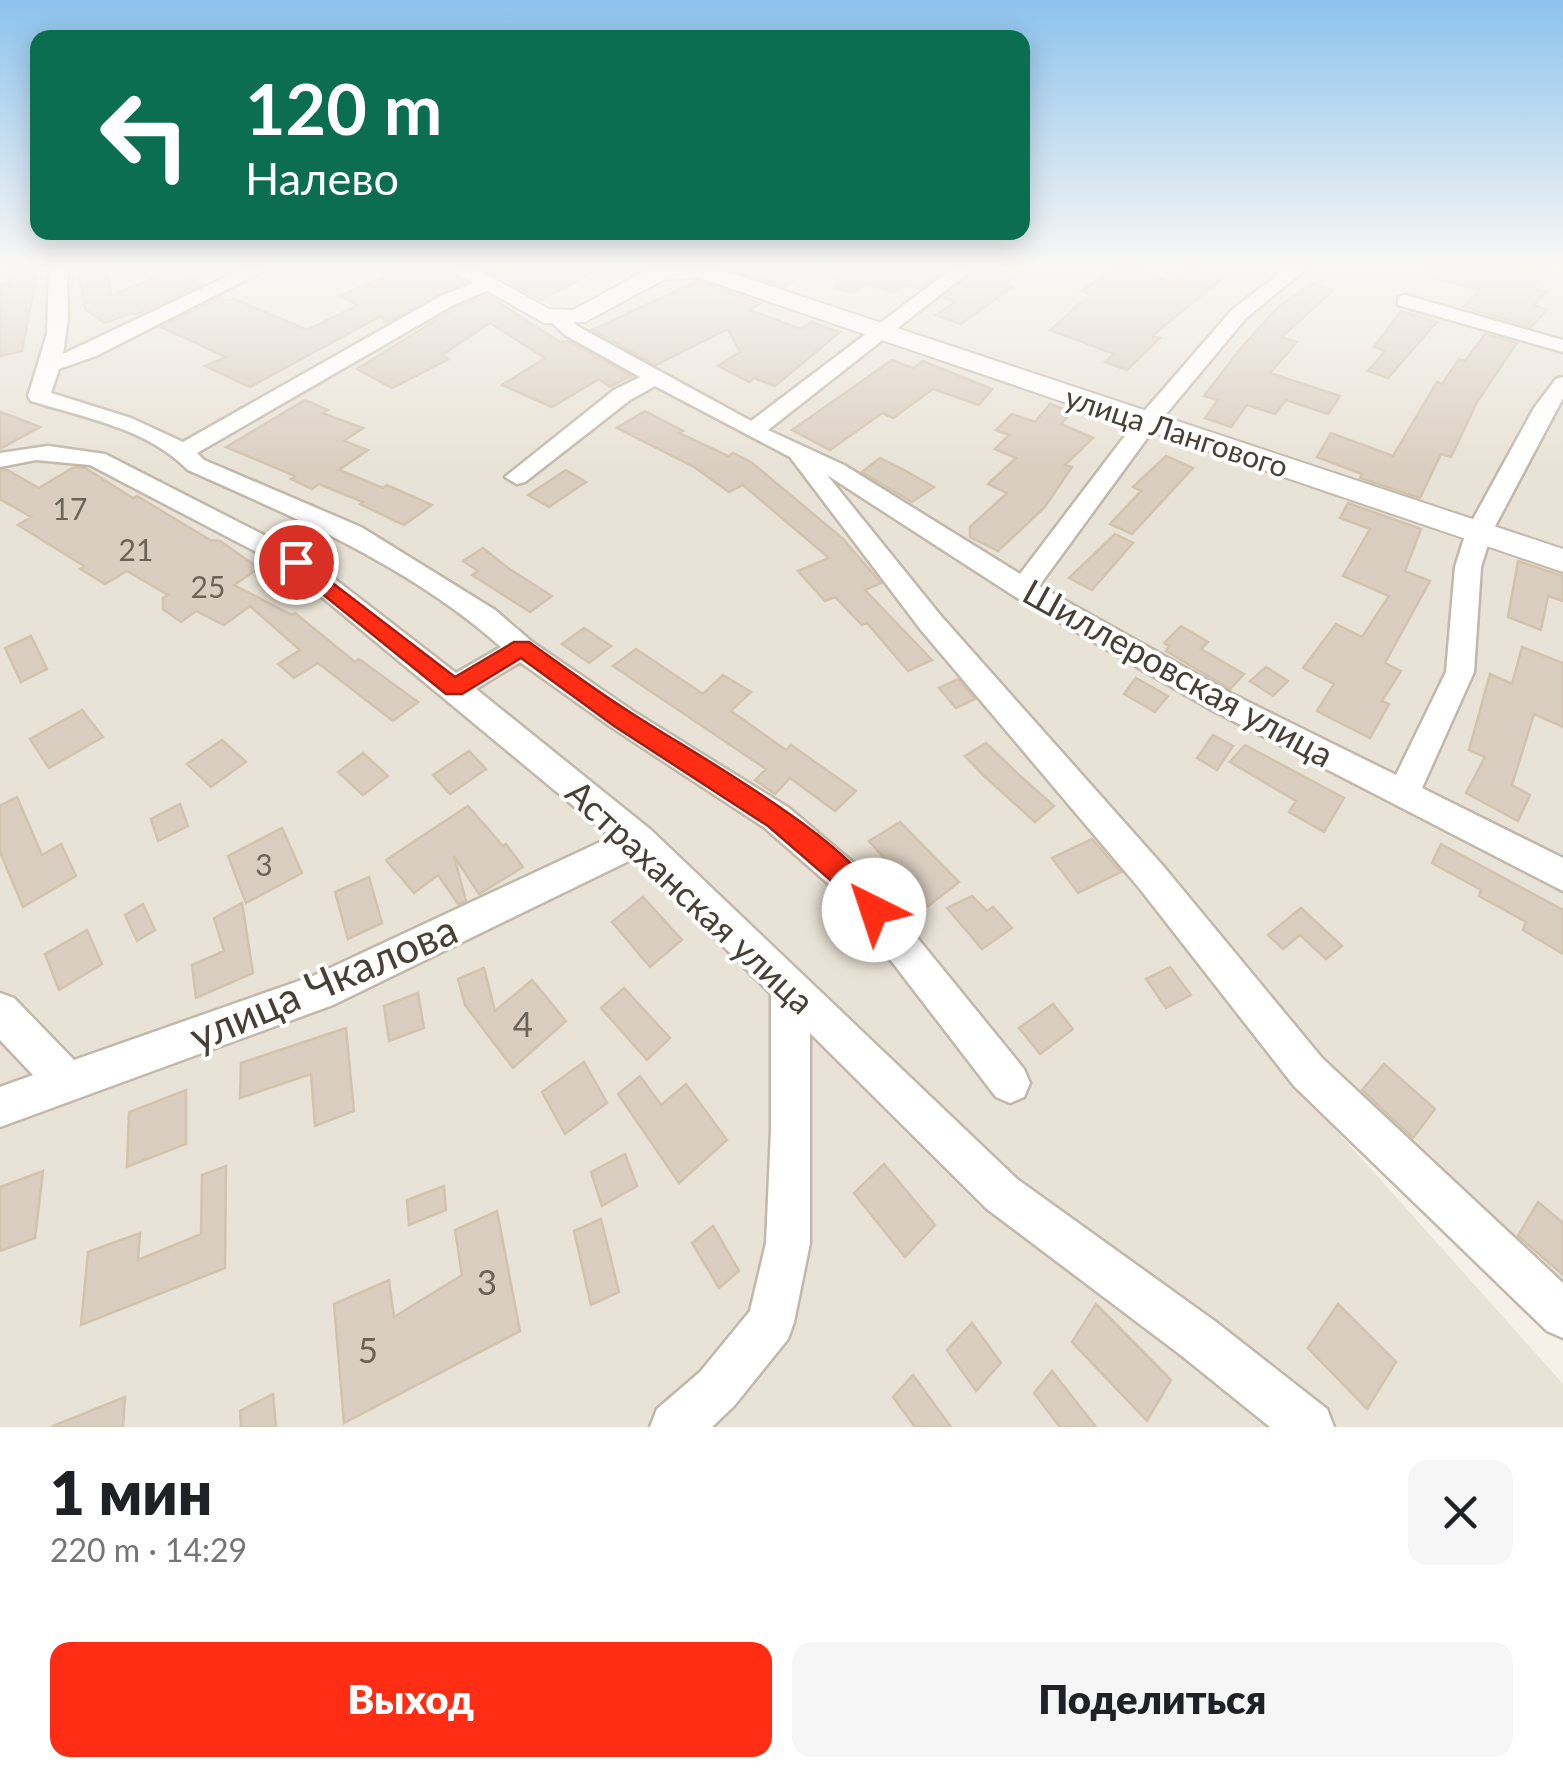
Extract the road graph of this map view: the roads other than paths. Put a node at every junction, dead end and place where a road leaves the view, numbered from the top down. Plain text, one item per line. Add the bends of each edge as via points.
1 (882, 334) edge
2 (58, 335) edge
3 (125, 335) edge
4 (387, 335) edge
5 (578, 335) edge
6 (884, 335) edge
7 (1221, 335) edge
8 (1523, 335) edge
9 (1563, 346) edge
10 (54, 364) junction
11 (655, 377) junction
12 (1563, 383) edge
13 (1554, 411) edge
14 (1148, 421) junction
15 (752, 431) junction
16 (185, 450) junction
17 (12, 456) edge
18 (801, 457) junction
19 (517, 477) dead end
20 (1479, 532) junction
21 (1563, 561) edge
22 (1023, 588) junction
23 (521, 648) junction
24 (454, 688) junction
25 (1404, 792) junction
26 (639, 840) junction
27 (1563, 876) edge
28 (790, 986) junction
29 (0, 1012) edge
30 (67, 1082) junction
31 (1010, 1083) dead end
32 (0, 1107) edge
33 (1559, 1313) edge
34 (675, 1427) edge
35 (1309, 1427) edge

1 - 15 street
2 - 10 street
3 - 10 street
4 - 16 street
5 - 11 street, Шиллеровская улица
6 - 14 street, улица Лангового
7 - 14 street
8 - 9 street
10 - 16 street via 39,396
11 - 15 street, Шиллеровская улица
11 - 19 street
12 - 13 street
13 - 20 street
14 - 20 street, улица Лангового
14 - 22 street
15 - 18 street, Шиллеровская улица
16 - 23 street via 196,465 352,533 485,617
17 - 24 street, Астраханская улица via 62,452 96,458 296,562
18 - 22 street, Шиллеровская улица via 836,470
18 - 33 street, Шиллеровская улица via 931,623 1152,878 1308,1072
20 - 21 street, улица Лангового
20 - 25 street via 1468,566 1460,672
22 - 25 street, Шиллеровская улица via 1222,702
23 - 24 street
23 - 31 street via 777,818 851,882
24 - 26 street, Астраханская улица
25 - 27 street, Шиллеровская улица
26 - 28 street, Астраханская улица
26 - 30 street, улица Чкалова via 320,992
28 - 34 street via 788,1243 772,1322 717,1389
28 - 35 street, Астраханская улица via 1002,1194
29 - 30 street
30 - 32 street, улица Чкалова

